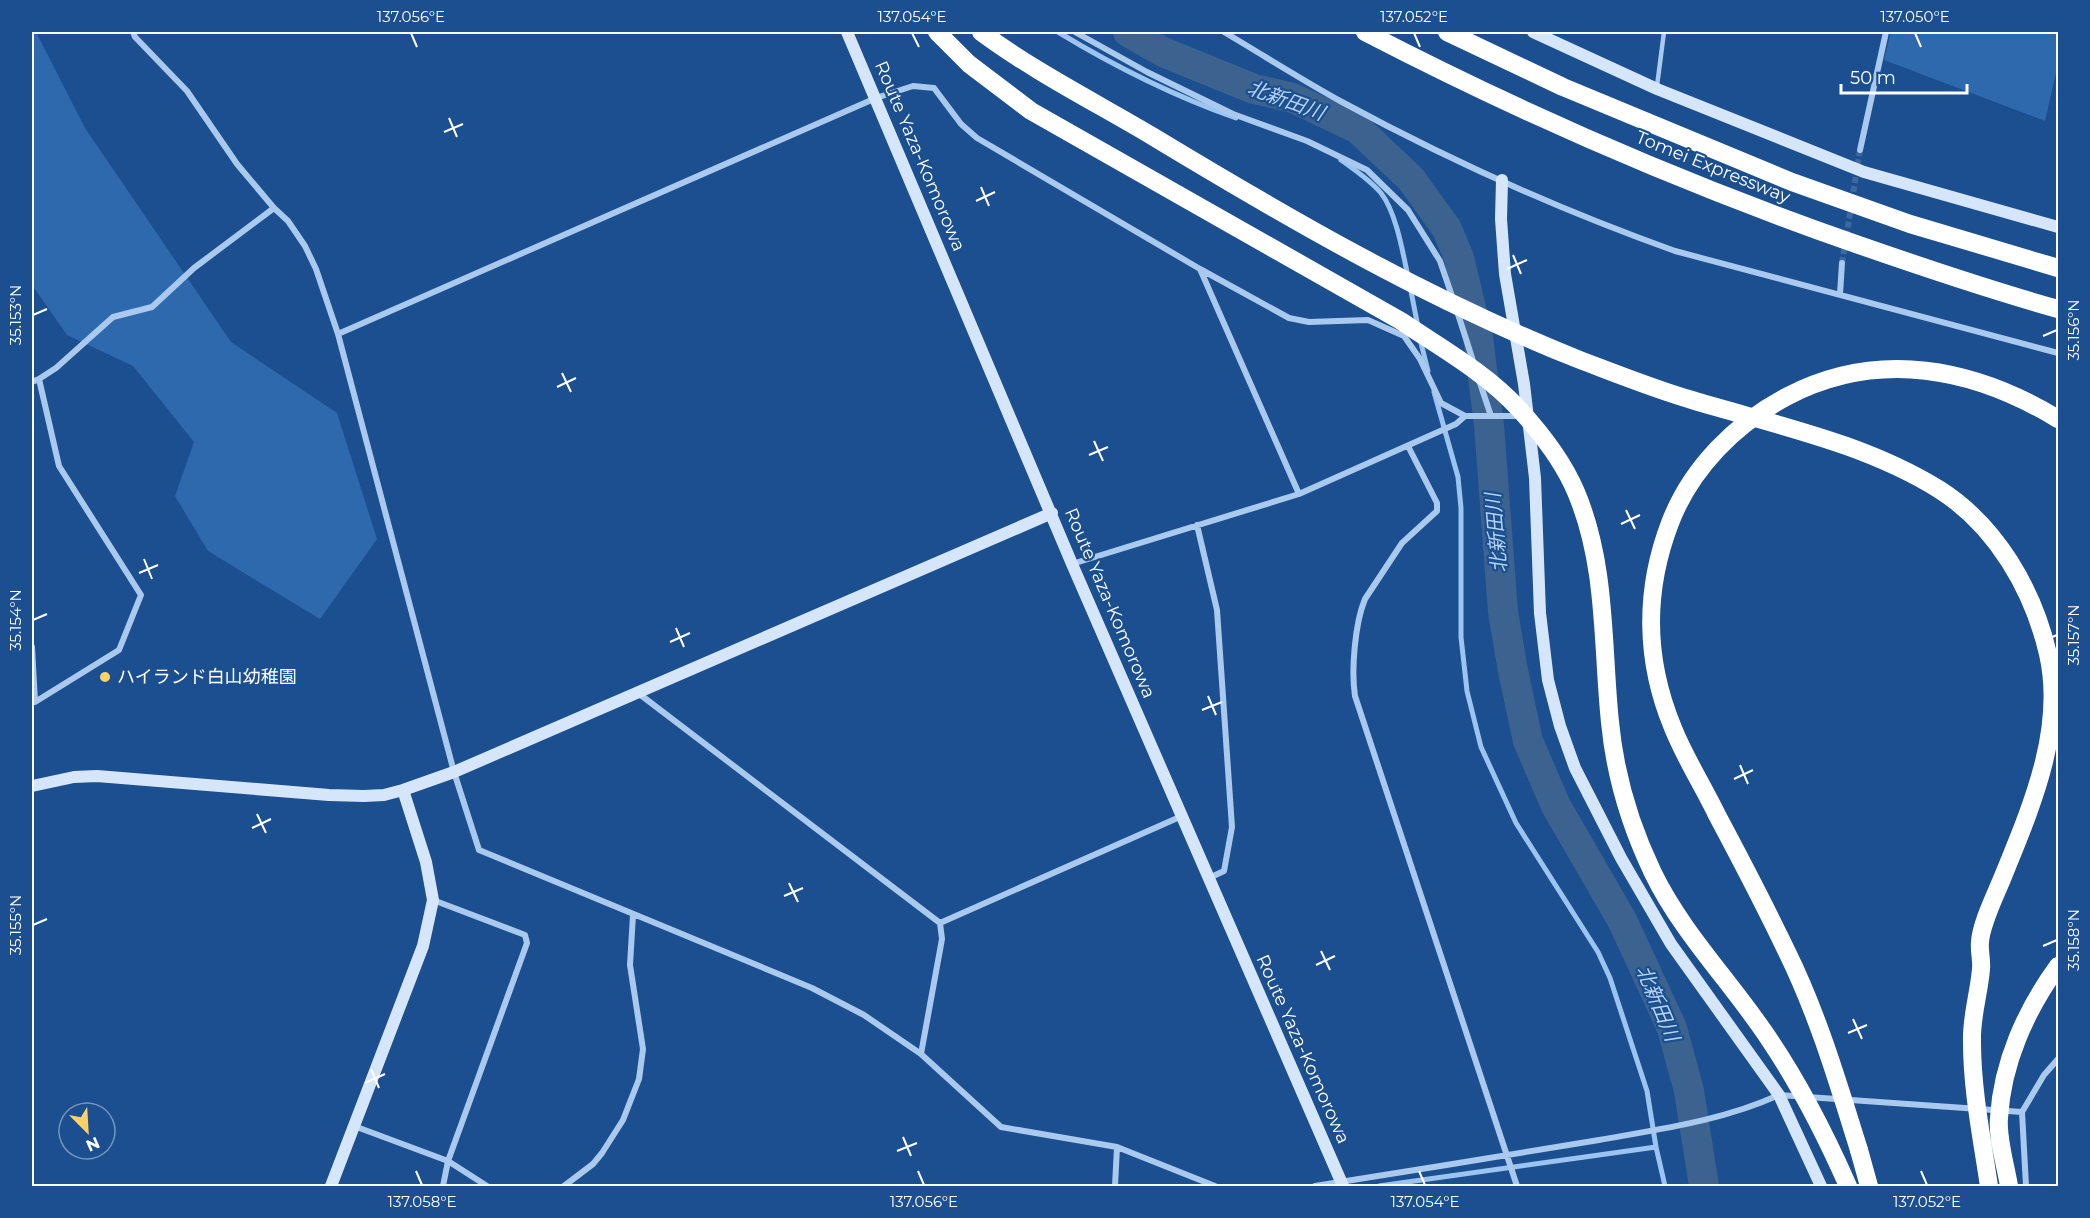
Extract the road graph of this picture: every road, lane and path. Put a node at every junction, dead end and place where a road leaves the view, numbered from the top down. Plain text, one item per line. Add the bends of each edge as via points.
1 (133, 32) edge
2 (847, 32) edge
3 (937, 32) edge
4 (981, 32) edge
5 (1075, 32) edge
6 (1224, 32) edge
7 (1365, 32) edge
8 (1447, 32) edge
9 (1533, 32) edge
10 (1664, 32) edge
11 (1886, 32) edge
12 (1657, 89) junction
13 (876, 99) junction
14 (1860, 150) tunnel mouth
15 (1502, 180) junction
16 (274, 208) junction
17 (2058, 227) edge
18 (1842, 263) tunnel mouth
19 (2058, 268) edge
20 (1200, 269) junction
21 (1840, 294) junction
22 (2058, 309) edge
23 (338, 334) junction
24 (2058, 353) edge
25 (39, 380) junction
26 (32, 382) edge
27 (1528, 415) junction
28 (1466, 416) junction
29 (1491, 416) junction
30 (2058, 419) edge
31 (1408, 446) junction
32 (1299, 494) junction
33 (1052, 513) junction
34 (1197, 525) junction
35 (1072, 564) junction
36 (32, 647) edge
37 (638, 693) junction
38 (454, 772) junction
39 (32, 786) edge
40 (403, 790) junction
41 (1183, 816) junction
42 (1208, 878) junction
43 (433, 900) junction
44 (633, 915) junction
45 (940, 923) junction
46 (2058, 966) edge
47 (921, 1054) junction
48 (2058, 1059) edge
49 (1779, 1095) junction
50 (2022, 1112) junction
51 (354, 1126) junction
52 (1117, 1147) junction
53 (1507, 1156) junction
54 (448, 1161) junction
55 (1343, 1184) edge
56 (331, 1186) edge
57 (443, 1186) edge
58 (487, 1186) edge
59 (564, 1186) edge
60 (1115, 1186) edge
61 (1215, 1186) edge
62 (1315, 1186) edge
63 (1517, 1186) edge
64 (1821, 1186) edge
65 (1848, 1186) edge
66 (1869, 1186) edge
67 (1989, 1186) edge
68 (2009, 1186) edge
69 (2026, 1186) edge

1 - 16 street via 187,91 237,164
2 - 13 main road, Route Yaza-Komorowa
3 - 65 highway, bridge via 969,64 1031,111 1401,321 1452,355 1517,407 1542,437 1576,491 1588,529 1600,594 1616,765 1638,838 1674,908 1770,1039
4 - 67 highway, bridge via 1224,180 1420,288 1631,379 1883,460 1943,493 1992,538 2013,566 2041,628 2052,691 2045,759 2035,795 1979,940 1982,968 1971,1041
5 - 29 street via 1233,114 1307,141 1367,170 1408,210 1440,261
6 - 15 street via 1342,102
7 - 22 highway, Tomei Expressway via 1567,130 1682,178 1793,222
8 - 19 highway, Tomei Expressway via 1563,87 1792,182 1910,224
9 - 12 main road
10 - 12 lane
11 - 14 street
12 - 17 main road via 1864,172
13 - 20 street via 913,86 934,88 977,138
13 - 23 street
13 - 33 main road, Route Yaza-Komorowa
15 - 21 street via 1675,251
15 - 27 main road via 1500,219 1505,274
16 - 23 street via 305,246
16 - 25 street via 194,268 152,307 113,318
18 - 21 street
20 - 28 street via 1289,318 1368,320 1404,336 1441,403
20 - 32 street
21 - 24 street
23 - 38 street
25 - 26 street
25 - 36 street via 59,466 141,595 118,651 35,702
27 - 29 street
27 - 49 main road via 1548,680 1575,768 1671,944
28 - 29 street
28 - 31 street
30 - 66 highway, bridge via 2009,392 1940,372 1907,368 1840,376 1773,404 1718,448 1694,477 1662,543 1650,616 1660,690 1673,728 1790,957 1840,1088
31 - 32 street
31 - 53 street via 1437,503 1437,511 1402,543 1365,598 1353,681 1355,696
32 - 34 street
33 - 35 main road, Route Yaza-Komorowa
33 - 37 main road
34 - 35 street
34 - 42 street via 1217,610 1232,827 1224,871
35 - 41 main road, Route Yaza-Komorowa
37 - 38 main road
37 - 45 street
38 - 40 main road
38 - 44 street via 479,850
39 - 40 main road via 97,776 329,795 384,795
40 - 43 main road via 426,862
41 - 42 main road, Route Yaza-Komorowa
41 - 45 street
42 - 55 main road, Route Yaza-Komorowa
43 - 51 main road via 423,945
43 - 54 street via 525,935 527,943
44 - 47 street via 812,988 864,1015
44 - 59 street via 630,965 643,1049 639,1079 623,1120 602,1153
45 - 47 street via 942,939
46 - 68 highway, bridge via 2025,1018 2003,1084 1998,1120
47 - 52 street via 1001,1126
48 - 50 street
49 - 50 street
49 - 53 street via 1749,1109 1712,1119
49 - 64 main road
50 - 69 street
51 - 54 street
51 - 56 main road
52 - 60 street
52 - 61 street
53 - 55 street
53 - 63 street
54 - 57 street
54 - 58 street
55 - 62 street

